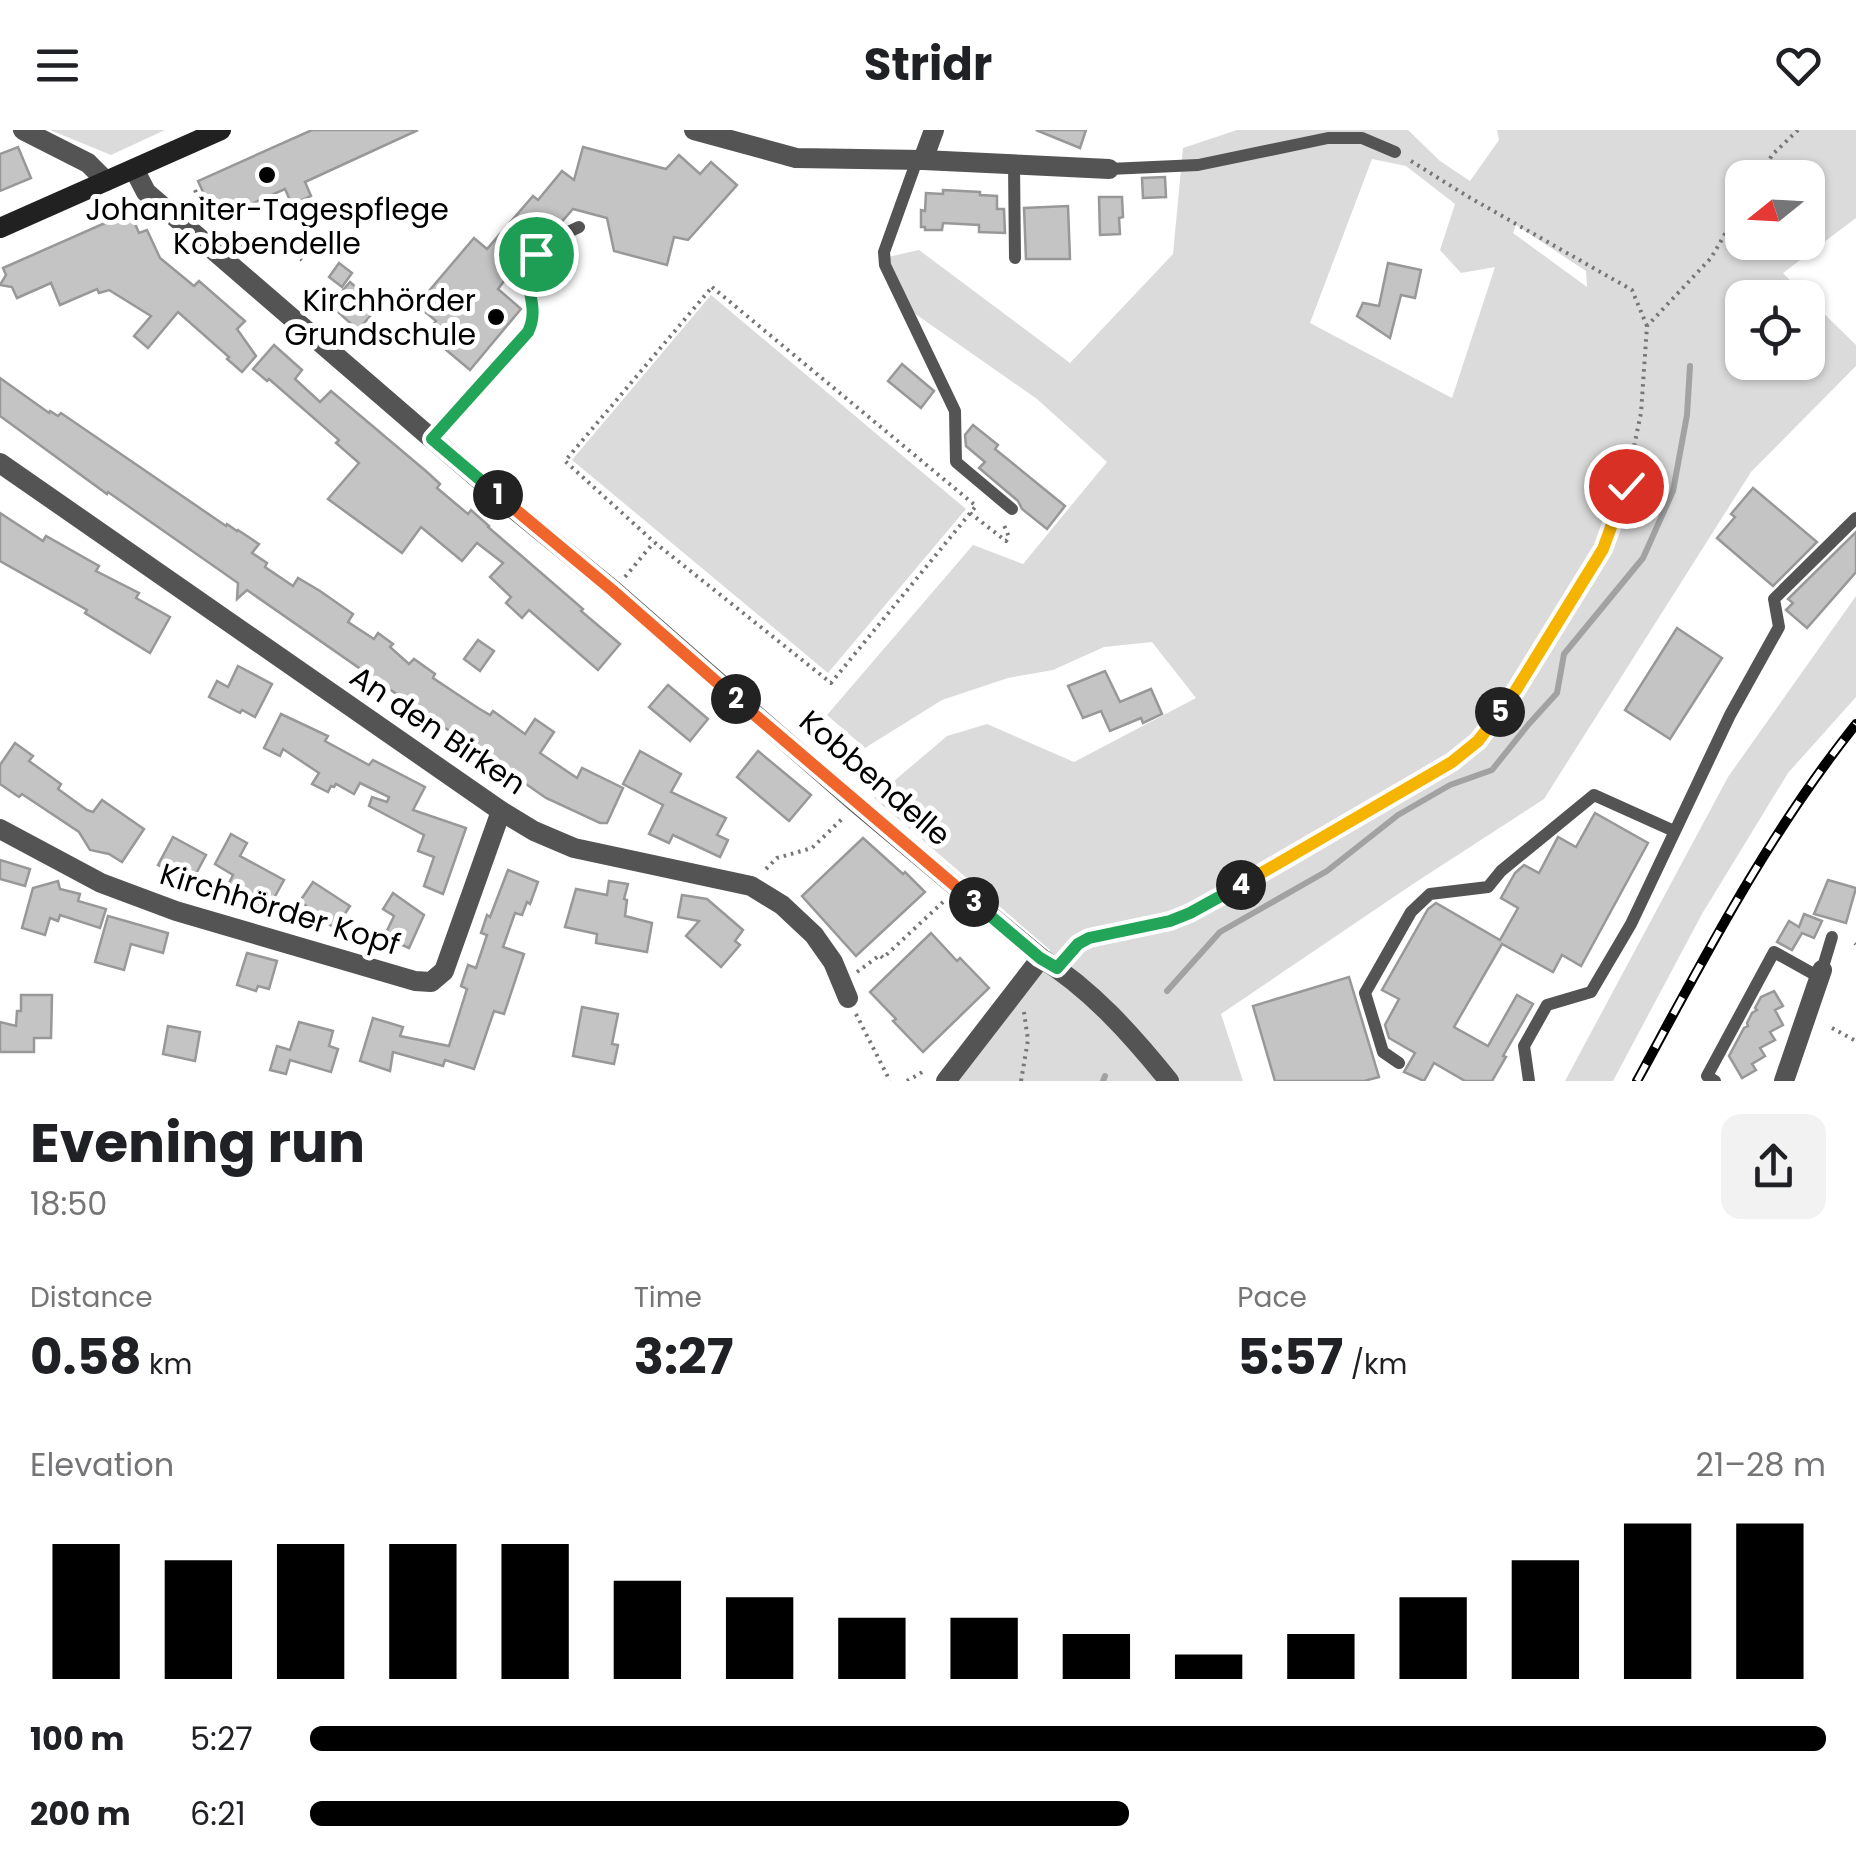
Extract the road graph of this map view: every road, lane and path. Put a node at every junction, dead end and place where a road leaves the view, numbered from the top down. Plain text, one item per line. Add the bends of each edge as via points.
1 (23, 130) edge
2 (220, 130) edge
3 (694, 130) edge
4 (934, 130) edge
5 (1798, 130) edge
6 (1395, 152) joint
7 (920, 160) junction
8 (1769, 160) edge
9 (1014, 164) junction
10 (134, 169) junction
11 (1110, 169) joint
12 (106, 182) junction
13 (195, 190) dead end
14 (210, 222) dead end
15 (579, 227) dead end
16 (0, 228) edge
17 (1725, 235) edge
18 (234, 241) dead end
19 (258, 247) junction
20 (252, 254) dead end
21 (1015, 258) dead end
22 (302, 260) dead end
23 (1646, 326) junction
24 (432, 439) junction
25 (0, 463) edge
26 (1012, 510) joint
27 (970, 513) junction
28 (1856, 518) edge
29 (654, 542) junction
30 (638, 562) dead end
31 (855, 802) junction
32 (500, 811) junction
33 (0, 829) edge
34 (1674, 831) junction
35 (777, 858) dead end
36 (958, 888) junction
37 (1832, 937) dead end
38 (1049, 963) junction
39 (1821, 974) junction
40 (845, 990) junction
41 (1016, 990) junction
42 (1832, 1028) dead end
43 (1856, 1041) edge
44 (1400, 1062) dead end
45 (924, 1071) dead end
46 (890, 1081) edge
47 (907, 1081) edge
48 (946, 1081) edge
49 (1021, 1081) edge
50 (1169, 1081) edge
51 (1530, 1081) edge
52 (1715, 1081) edge
53 (1784, 1081) edge

1 - 12 street via 88,162
2 - 10 main road
3 - 7 street via 796,158
4 - 7 street
5 - 8 path
6 - 11 lane via 1362,138 1328,138 1198,165
6 - 23 path via 1632,290
7 - 9 street
7 - 26 lane via 884,252 885,265 955,411 956,462
9 - 11 street
9 - 21 lane
10 - 12 main road
10 - 24 street, Kobbendelle via 146,192
12 - 16 main road
13 - 14 path
15 - 24 lane via 530,262 535,314 528,332
17 - 23 path via 1712,258
18 - 19 path
19 - 20 path
19 - 22 path via 280,241
23 - 38 path via 1641,413 1626,486 1603,549 1478,741 1190,913 1089,938
24 - 31 street, Kobbendelle
25 - 32 street, An den Birken
26 - 27 path via 1002,522 1006,541
27 - 29 path via 831,683
27 - 29 path via 974,504 712,287 565,462
28 - 34 lane via 1774,598 1779,627
29 - 30 path
31 - 35 path via 812,848
31 - 36 street, Kobbendelle
32 - 33 street, Kirchhörder Kopf via 444,971 431,982 176,911 101,883
32 - 40 street, An den Birken via 574,848 751,886 814,935
34 - 44 lane via 1594,795 1488,887 1430,894 1411,912 1365,993 1382,1052
34 - 51 lane via 1591,992 1547,1005 1524,1046
36 - 38 street, Kobbendelle
36 - 40 path
37 - 39 lane
38 - 41 street
38 - 50 street, Kobbendelle via 1104,1008
39 - 52 lane via 1774,952 1707,1076
39 - 53 street
40 - 46 path
41 - 48 street
41 - 49 path via 1028,1040
42 - 43 path
45 - 47 path

